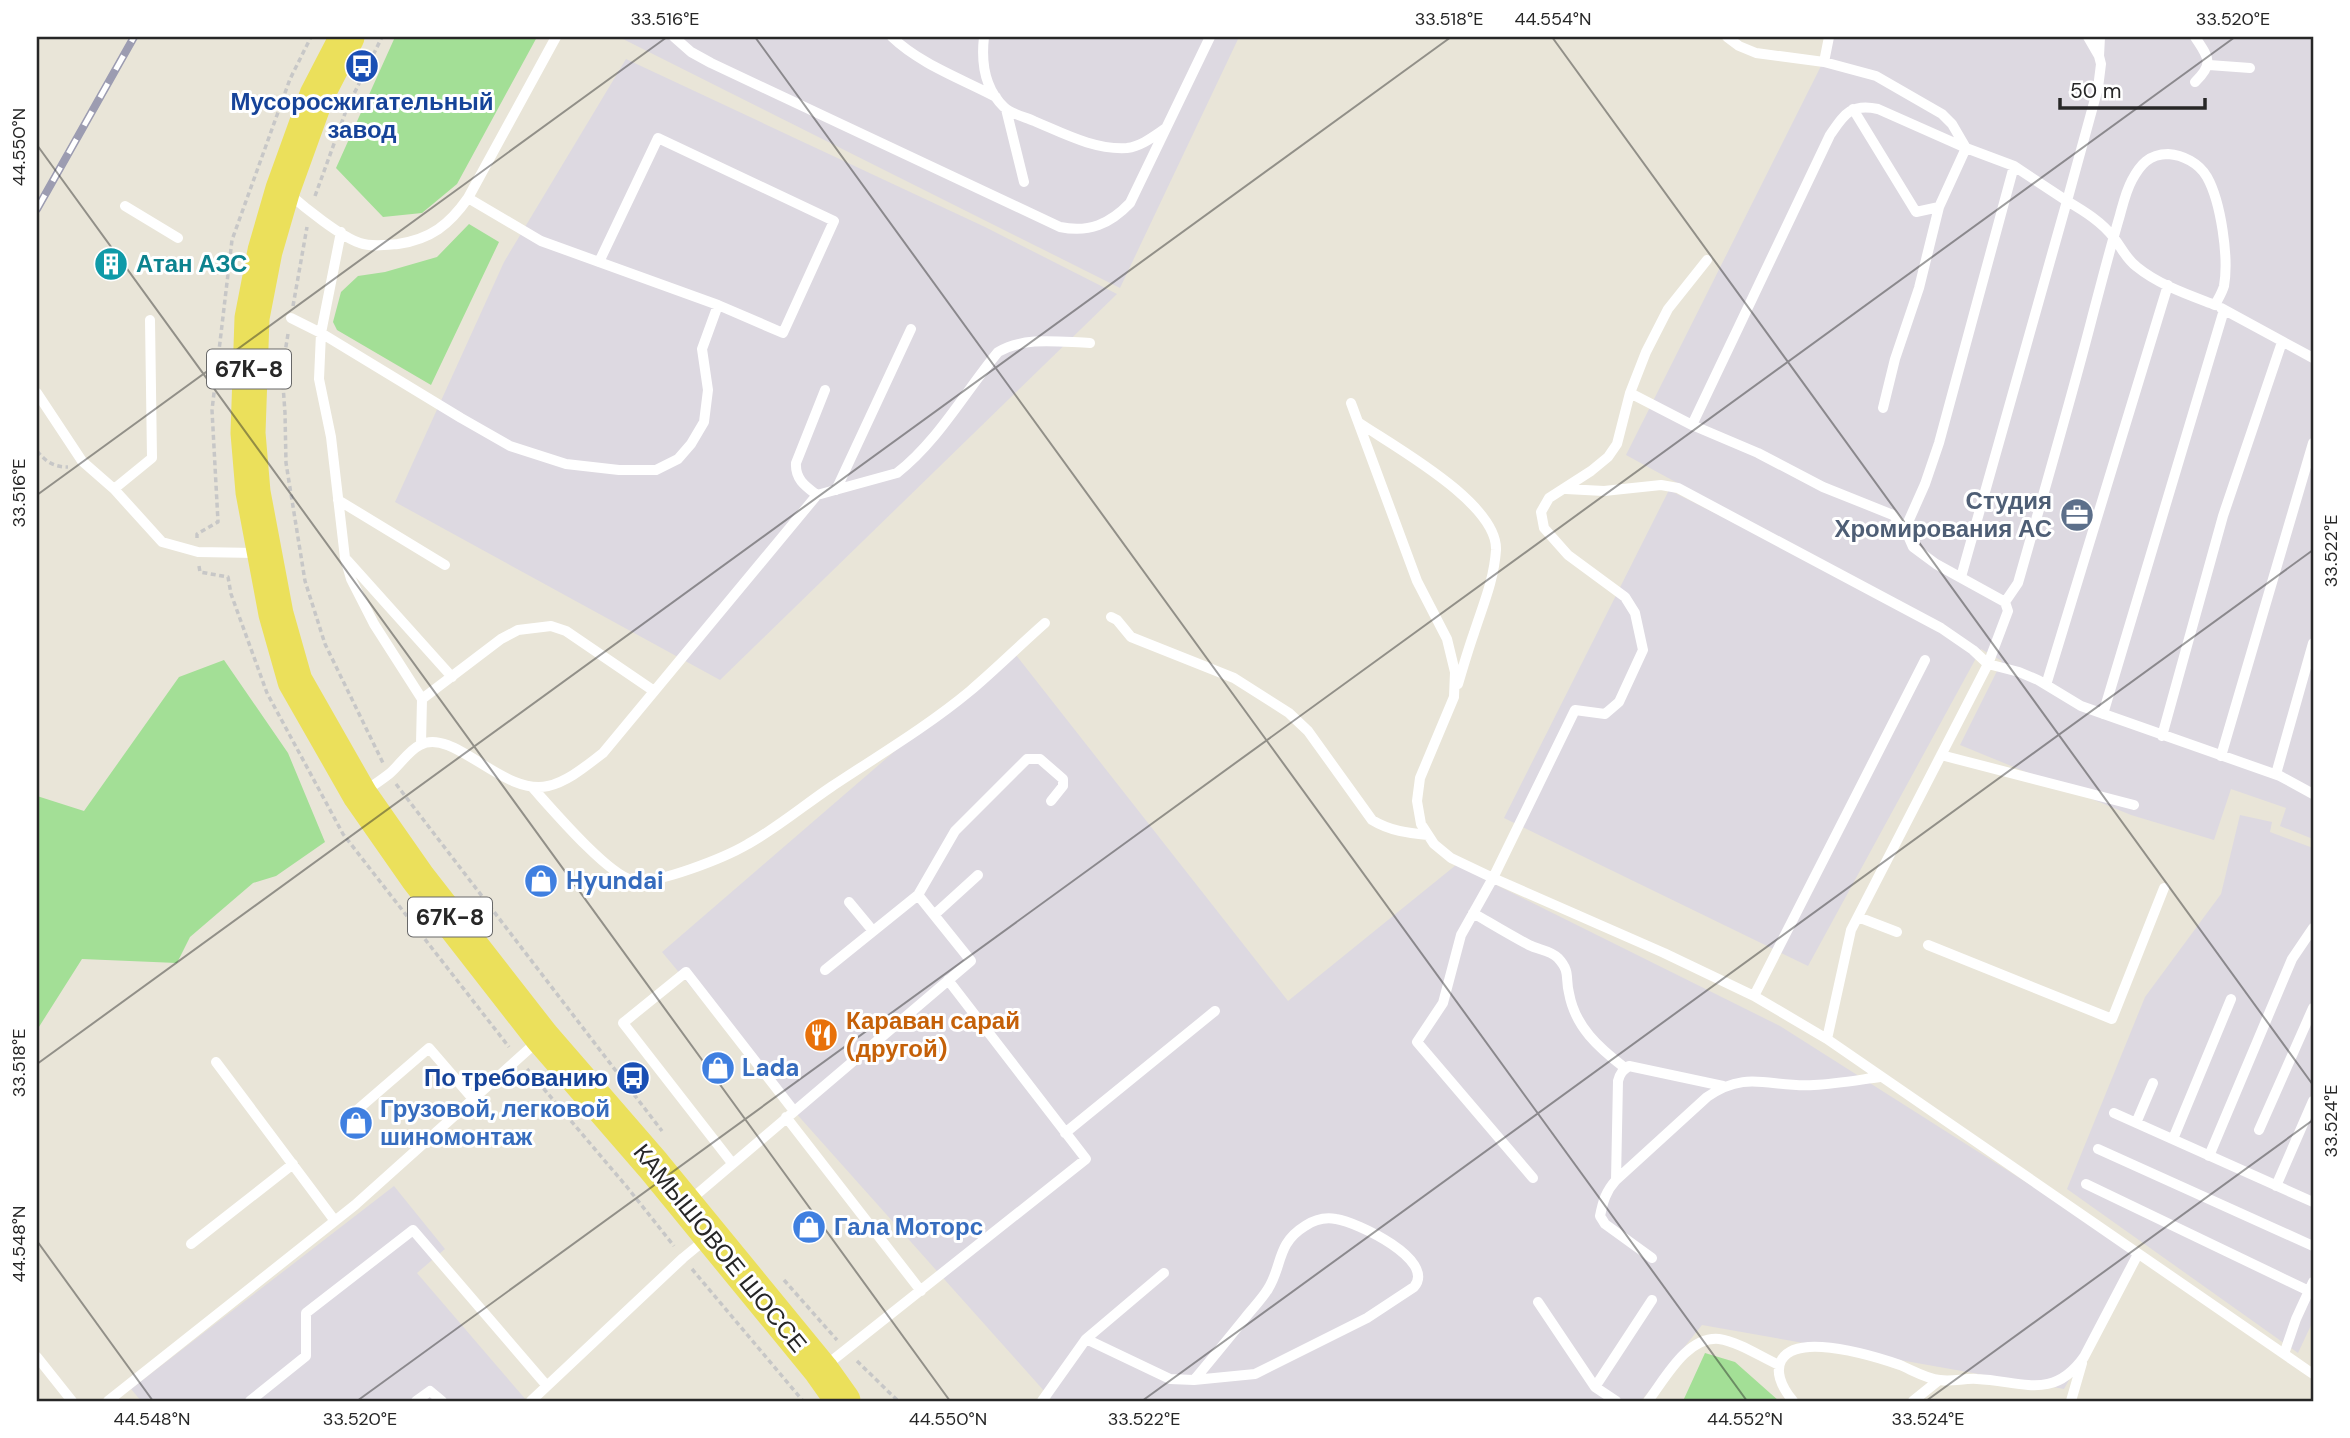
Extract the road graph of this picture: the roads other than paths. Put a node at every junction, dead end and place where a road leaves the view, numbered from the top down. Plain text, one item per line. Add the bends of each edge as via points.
1 (347, 37) edge
2 (556, 37) edge
3 (674, 37) edge
4 (892, 37) edge
5 (984, 37) edge
6 (1210, 37) edge
7 (1727, 37) edge
8 (1829, 37) edge
9 (2088, 37) edge
10 (2100, 37) edge
11 (2195, 37) edge
12 (2099, 56) junction
13 (1824, 62) junction
14 (2208, 65) junction
15 (2250, 68) dead end
16 (2195, 82) dead end
17 (996, 96) junction
18 (1006, 109) junction
19 (1853, 109) junction
20 (1168, 126) junction
21 (1966, 148) junction
22 (2014, 166) junction
23 (1024, 182) dead end
24 (283, 189) junction
25 (468, 198) junction
26 (2067, 201) junction
27 (125, 206) dead end
28 (1939, 207) junction
29 (341, 232) junction
30 (2113, 237) junction
31 (178, 238) dead end
32 (1707, 260) dead end
33 (599, 262) junction
34 (2168, 285) junction
35 (718, 305) junction
36 (2220, 308) junction
37 (291, 318) road end
38 (150, 320) dead end
39 (911, 329) dead end
40 (321, 333) junction
41 (1090, 342) dead end
42 (2282, 342) junction
43 (2313, 358) edge
44 (825, 390) dead end
45 (37, 393) edge
46 (1630, 393) junction
47 (1351, 403) dead end
48 (1883, 408) dead end
49 (1358, 422) junction
50 (1692, 425) junction
51 (2313, 443) edge
52 (1566, 488) junction
53 (114, 489) junction
54 (836, 490) junction
55 (817, 495) junction
56 (338, 500) junction
57 (1905, 529) junction
58 (263, 553) junction
59 (345, 558) junction
60 (445, 565) dead end
61 (1961, 577) junction
62 (2005, 602) junction
63 (1111, 617) dead end
64 (1045, 623) dead end
65 (2313, 643) edge
66 (1925, 660) dead end
67 (1988, 664) junction
68 (452, 677) junction
69 (2046, 685) junction
70 (654, 691) junction
71 (1454, 697) junction
72 (422, 699) junction
73 (2103, 714) junction
74 (2162, 736) junction
75 (421, 744) junction
76 (1941, 755) junction
77 (2221, 756) junction
78 (2276, 775) junction
79 (532, 787) junction
80 (360, 794) junction
81 (2313, 794) edge
82 (1051, 801) dead end
83 (2134, 805) dead end
84 (1428, 835) junction
85 (978, 875) dead end
86 (1493, 878) junction
87 (2164, 888) dead end
88 (918, 895) junction
89 (849, 902) dead end
90 (1473, 913) junction
91 (934, 915) junction
92 (1858, 916) junction
93 (2313, 928) edge
94 (873, 932) junction
95 (1897, 932) dead end
96 (1928, 944) dead end
97 (825, 970) dead end
98 (948, 980) junction
99 (1754, 996) junction
100 (2231, 999) dead end
101 (2313, 1008) edge
102 (1215, 1011) dead end
103 (1827, 1039) junction
104 (530, 1048) junction
105 (216, 1062) dead end
106 (1625, 1068) junction
107 (1880, 1077) junction
108 (2153, 1083) dead end
109 (1723, 1086) junction
110 (473, 1099) junction
111 (2313, 1101) edge
112 (2114, 1113) dead end
113 (790, 1114) junction
114 (349, 1117) dead end
115 (2136, 1123) junction
116 (2259, 1130) dead end
117 (1065, 1133) junction
118 (2173, 1139) junction
119 (2098, 1149) dead end
120 (2209, 1156) junction
121 (732, 1163) junction
122 (293, 1164) junction
123 (1533, 1178) dead end
124 (1616, 1180) junction
125 (2086, 1184) dead end
126 (2276, 1186) junction
127 (2312, 1198) edge
128 (685, 1204) junction
129 (335, 1221) junction
130 (711, 1236) junction
131 (191, 1244) dead end
132 (2313, 1247) edge
133 (2138, 1254) junction
134 (1652, 1258) dead end
135 (1164, 1273) dead end
136 (2311, 1286) edge
137 (920, 1292) junction
138 (1652, 1300) dead end
139 (1538, 1302) dead end
140 (1086, 1339) junction
141 (2284, 1354) junction
142 (37, 1357) edge
143 (2084, 1357) junction
144 (833, 1360) junction
145 (1779, 1365) junction
146 (2313, 1374) edge
147 (1939, 1380) junction
148 (1194, 1381) junction
149 (547, 1386) junction
150 (1595, 1387) junction
151 (72, 1401) edge
152 (108, 1401) edge
153 (250, 1401) edge
154 (416, 1401) edge
155 (442, 1401) edge
156 (531, 1401) edge
157 (843, 1401) edge
158 (859, 1401) edge
159 (1041, 1401) edge
160 (1616, 1401) edge
161 (1648, 1401) edge
162 (1793, 1401) edge
163 (1913, 1401) edge
164 (2071, 1401) edge

1 - 24 main road, КАМЫШОВОЕ ШОССЕ / 67К-8 via 317,95
2 - 25 lane
3 - 20 lane via 710,63 1074,230 1106,223 1130,203
4 - 17 lane
5 - 17 lane via 985,77
6 - 20 lane
7 - 13 lane via 1756,53
8 - 13 lane
9 - 12 lane
10 - 12 lane
11 - 14 lane
12 - 26 lane via 2098,88
13 - 21 lane via 1876,76 1925,103 1952,124
14 - 15 lane
14 - 16 lane
17 - 18 lane
18 - 20 lane via 1084,142 1105,146 1129,148
18 - 23 lane
19 - 21 lane via 1878,109
19 - 28 lane via 1916,212
19 - 50 lane via 1829,135
21 - 22 lane
21 - 28 lane
22 - 26 lane
22 - 57 lane via 1939,443
24 - 29 lane
24 - 58 main road, КАМЫШОВОЕ ШОССЕ / 67К-8 via 252,317 249,445
25 - 29 lane via 445,224 419,240 384,246 359,243
25 - 33 lane via 541,242
26 - 30 lane
26 - 61 lane
27 - 31 lane
28 - 48 lane
29 - 40 lane
30 - 34 lane via 2137,267
30 - 36 lane via 2130,183 2150,157 2174,155 2195,164 2213,191 2223,242 2226,268
30 - 62 lane via 2018,583
32 - 46 lane via 1668,309
33 - 35 lane
33 - 35 lane via 658,138 834,221 783,333
34 - 36 lane
34 - 69 lane
35 - 40 lane via 702,349 708,390 704,422 678,459 656,470 566,464 510,446
36 - 42 lane
36 - 73 lane
37 - 40 lane
38 - 53 lane via 152,458
39 - 54 lane
40 - 56 lane via 319,379
41 - 54 lane via 1025,341 998,352 907,465 888,477
42 - 43 lane
42 - 74 lane via 2223,516
44 - 55 lane via 796,463 800,481
45 - 53 lane via 82,461
46 - 50 lane
46 - 52 lane via 1617,444 1608,457
47 - 49 lane
49 - 71 lane via 1418,581 1447,639 1455,672
49 - 71 lane via 1475,506 1496,547 1490,587
50 - 57 lane via 1893,516
51 - 77 lane
52 - 67 lane via 1678,488 1941,628
52 - 86 lane via 1549,498 1541,512 1544,528 1568,555 1625,597 1635,613 1643,650 1619,702 1605,713 1575,710
53 - 58 lane via 162,542 198,552
54 - 55 lane
55 - 70 lane
56 - 59 lane
56 - 60 lane
57 - 61 lane via 1913,547
58 - 80 main road, КАМЫШОВОЕ ШОССЕ / 67К-8 via 295,681
59 - 68 lane
59 - 72 lane via 374,624
61 - 62 lane
62 - 67 lane via 2008,611
63 - 84 lane via 1131,638 1234,678 1289,713 1308,731 1372,820 1385,828
64 - 79 lane via 969,692 746,846 696,867 657,879 629,880 572,837
65 - 78 lane
66 - 99 lane
67 - 69 lane
67 - 76 lane
68 - 70 lane via 518,629 551,626 566,631
68 - 72 lane
69 - 73 lane
70 - 79 lane via 603,753 559,782
71 - 84 lane via 1420,778 1421,824
72 - 75 lane
73 - 74 lane
74 - 77 lane
75 - 79 lane via 449,745 506,779
75 - 80 lane
76 - 83 lane
76 - 92 lane
77 - 78 lane
78 - 81 lane
80 - 104 main road, КАМЫШОВОЕ ШОССЕ / 67К-8
82 - 88 lane via 1063,779 1040,759 1027,759 955,831
84 - 86 lane via 1451,858
85 - 91 lane
86 - 90 lane
86 - 99 lane
87 - 96 lane via 2112,1019
88 - 91 lane
88 - 94 lane
89 - 94 lane
90 - 106 lane via 1532,947 1556,955 1565,967 1574,1009 1587,1036
90 - 123 lane via 1461,935 1443,1003 1417,1042
91 - 98 lane via 971,961
92 - 95 lane
92 - 103 lane
93 - 120 lane via 2292,959
94 - 97 lane
98 - 113 lane
98 - 117 lane
99 - 103 lane
100 - 118 lane
101 - 116 lane
102 - 117 lane
103 - 107 lane
104 - 110 lane
104 - 128 main road, КАМЫШОВОЕ ШОССЕ / 67К-8 via 601,1103
105 - 122 lane
106 - 109 lane
106 - 124 lane via 1618,1080
107 - 109 lane via 1811,1085 1745,1081
107 - 133 lane
108 - 115 lane
109 - 124 lane
110 - 114 lane via 429,1048
110 - 129 lane
111 - 126 lane
112 - 115 lane
113 - 121 lane
113 - 121 lane via 686,972 623,1023
113 - 137 lane
115 - 118 lane
117 - 137 lane via 1086,1159
118 - 120 lane
119 - 132 lane
120 - 126 lane
121 - 128 lane
122 - 129 lane
122 - 131 lane
124 - 134 lane via 1607,1190 1600,1216
125 - 136 lane
126 - 127 lane
128 - 130 main road, КАМЫШОВОЕ ШОССЕ / 67К-8
129 - 152 lane
130 - 144 main road, КАМЫШОВОЕ ШОССЕ / 67К-8
130 - 149 lane
133 - 141 lane
133 - 143 lane
135 - 140 lane
136 - 141 lane
137 - 144 lane
138 - 150 lane
139 - 150 lane
140 - 148 lane via 1170,1379
140 - 159 lane
141 - 146 lane
142 - 151 lane
143 - 147 lane via 2075,1370 2049,1385
143 - 164 lane
144 - 157 main road, КАМЫШОВОЕ ШОССЕ / 67К-8
144 - 158 main road, КАМЫШОВОЕ ШОССЕ / 67К-8
145 - 147 lane via 1790,1351 1820,1346 1869,1354
145 - 161 lane via 1732,1343 1703,1342 1690,1349
145 - 162 lane via 1780,1382
147 - 163 lane
148 - 148 lane via 1255,1374 1367,1318 1414,1287 1418,1272 1392,1244 1351,1223 1321,1219 1305,1226 1288,1240 1269,1288
149 - 153 lane via 414,1230 306,1313 306,1356
149 - 156 lane
150 - 160 lane
154 - 155 lane via 430,1391

